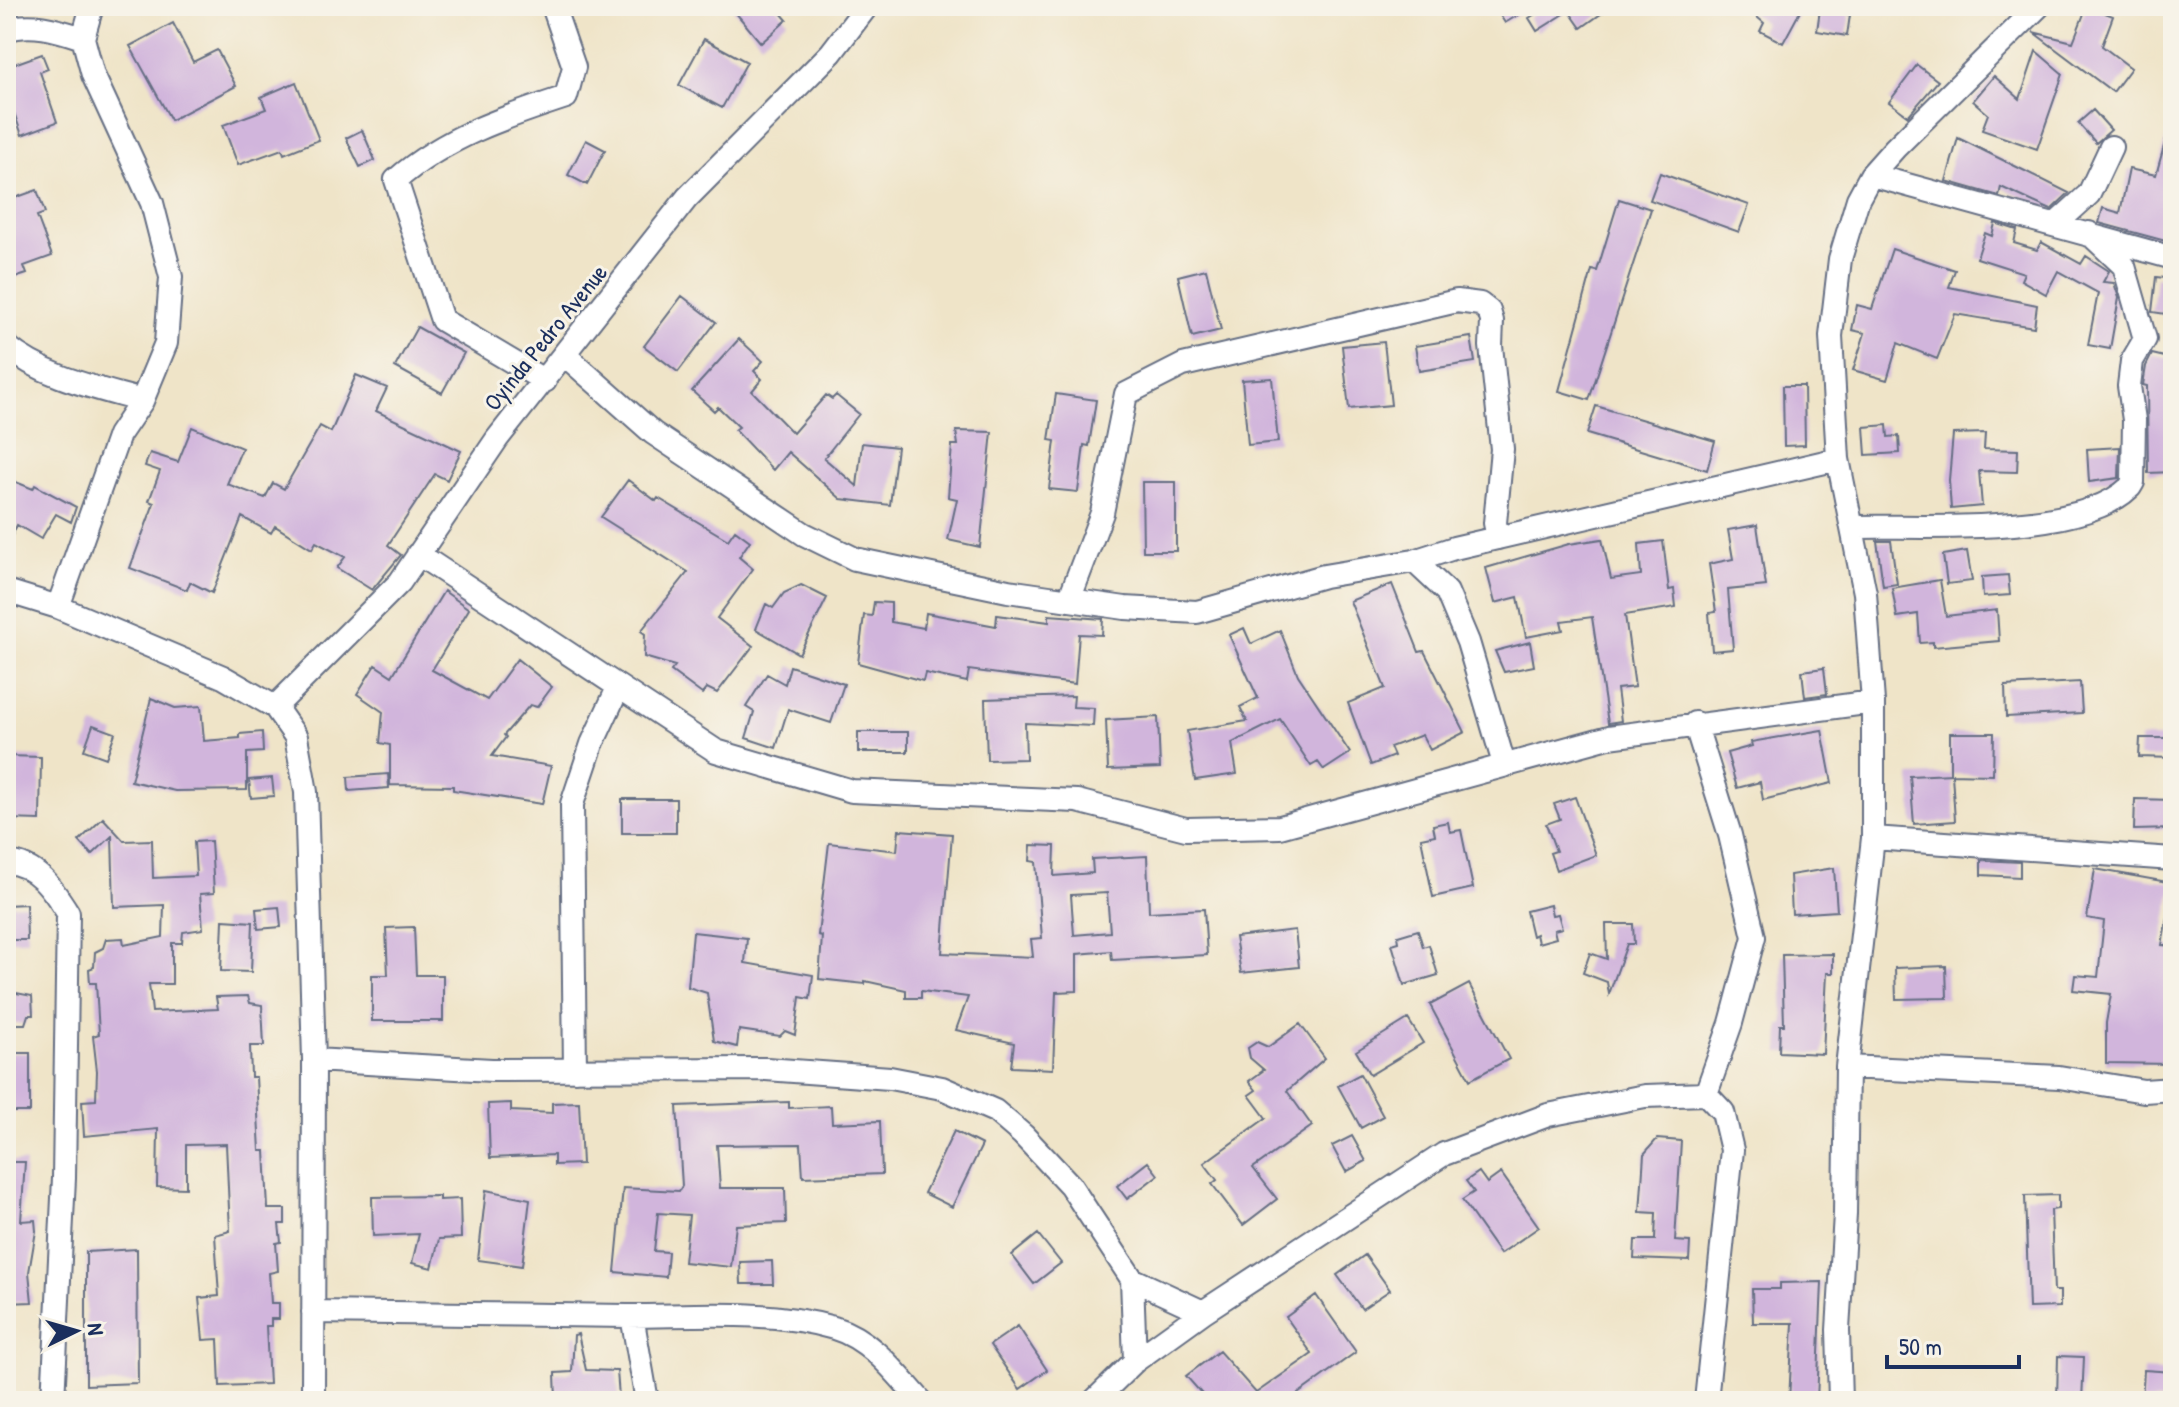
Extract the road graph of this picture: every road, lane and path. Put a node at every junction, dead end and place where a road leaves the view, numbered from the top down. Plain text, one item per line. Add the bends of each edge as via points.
1 (92, 6) edge
2 (553, 6) edge
3 (867, 6) edge
4 (2039, 6) edge
5 (6, 30) edge
6 (83, 38) junction
7 (2111, 147) dead end
8 (1871, 175) junction
9 (2056, 224) junction
10 (2089, 233) junction
11 (2173, 258) edge
12 (6, 346) edge
13 (566, 356) junction
14 (545, 381) junction
15 (142, 401) junction
16 (1838, 459) junction
17 (1854, 527) junction
18 (1498, 538) junction
19 (1454, 548) junction
20 (418, 554) junction
21 (1414, 561) junction
22 (6, 591) edge
23 (1447, 592) junction
24 (1069, 600) junction
25 (58, 607) junction
26 (618, 688) junction
27 (1873, 702) junction
28 (275, 707) junction
29 (1695, 723) junction
30 (1504, 764) junction
31 (1873, 838) junction
32 (2173, 859) edge
33 (6, 862) edge
34 (314, 1060) junction
35 (1847, 1067) junction
36 (575, 1070) junction
37 (2173, 1089) edge
38 (1706, 1094) junction
39 (1132, 1279) junction
40 (313, 1312) junction
41 (1203, 1312) junction
42 (632, 1316) junction
43 (1135, 1361) junction
44 (53, 1401) edge
45 (313, 1401) edge
46 (647, 1401) edge
47 (921, 1401) edge
48 (1094, 1401) edge
49 (1706, 1401) edge
50 (1840, 1401) edge

1 - 6 street
2 - 14 street via 574,67 566,97 485,124 421,158 396,180 442,320
3 - 13 street, Oyinda Pedro Avenue via 831,53 687,198
4 - 8 street
5 - 6 street via 50,28
6 - 15 street via 93,75 152,203 171,277 166,343
7 - 9 street via 2089,194
8 - 9 street
8 - 16 street via 1840,259 1831,336
9 - 10 street
10 - 11 street
10 - 17 street via 2124,266 2145,339 2132,361 2129,386 2134,420 2130,487 2094,507 2031,524
12 - 15 street via 74,381
13 - 14 street, Oyinda Pedro Avenue
13 - 24 street via 653,433 804,534 855,559
14 - 20 street, Oyinda Pedro Avenue via 497,439
15 - 25 street via 119,435
16 - 17 street
16 - 18 street
17 - 27 street
18 - 19 street
18 - 24 street via 1502,449 1492,321 1480,304 1457,301 1183,365 1126,394 1102,513
19 - 21 street
19 - 23 street
20 - 26 street
20 - 28 street, Oyinda Pedro Avenue via 400,582
21 - 23 street
21 - 24 street via 1324,576 1197,612
22 - 25 street
23 - 30 street via 1468,642
25 - 28 street via 223,677
26 - 30 street via 716,751 852,791 1077,801 1186,829 1280,827
26 - 36 street via 572,804
27 - 29 street
27 - 31 street
28 - 34 street via 296,737 306,792
29 - 30 street via 1609,737
29 - 38 street via 1754,937
31 - 32 street
31 - 35 street
33 - 44 street via 50,882 68,913 64,1178
34 - 36 street
34 - 40 street
35 - 37 street via 2059,1077 2144,1091
35 - 50 street
36 - 39 street via 766,1069 890,1078 942,1088 995,1111 1023,1135 1070,1185
38 - 41 street via 1645,1096 1548,1115 1444,1154
38 - 49 street via 1723,1112 1732,1150
39 - 41 street
39 - 43 street
40 - 42 street
40 - 45 street
41 - 43 street
42 - 46 street
42 - 47 street via 718,1313 836,1329 875,1350
43 - 48 street

